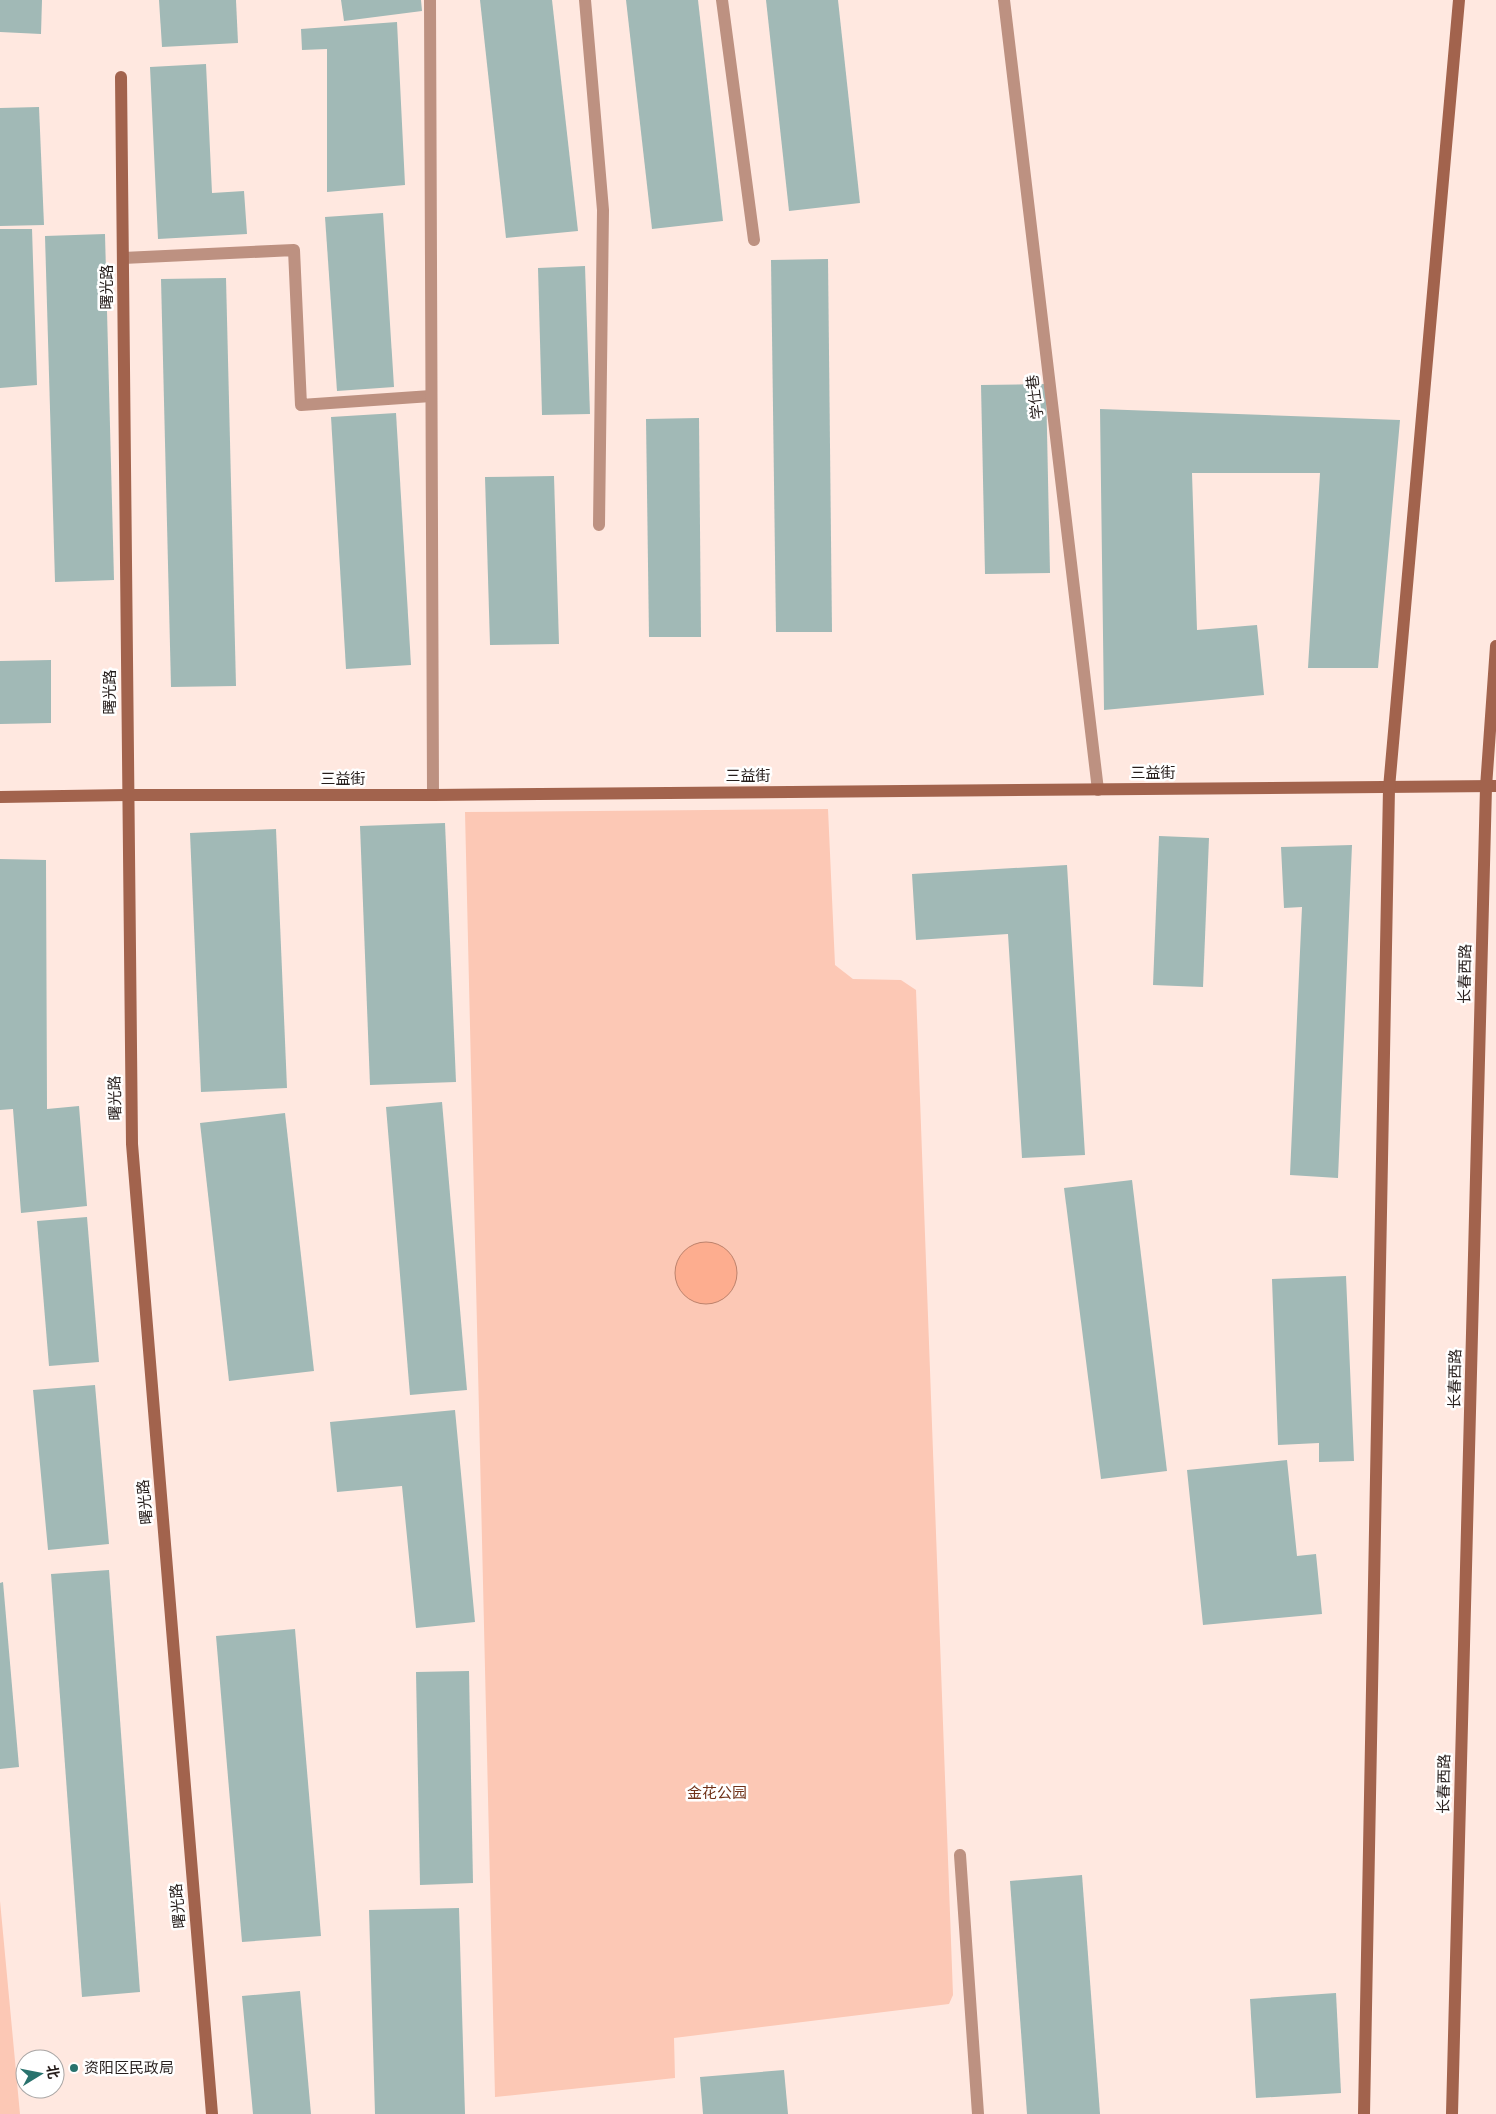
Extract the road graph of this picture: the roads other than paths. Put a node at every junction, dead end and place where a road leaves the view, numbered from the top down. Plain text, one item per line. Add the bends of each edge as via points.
1 (430, 0) edge
2 (585, 0) edge
3 (722, 0) edge
4 (1004, 0) edge
5 (1459, 0) edge
6 (121, 77) dead end
7 (754, 240) dead end
8 (123, 258) junction
9 (431, 396) junction
10 (599, 526) dead end
11 (1496, 646) edge
12 (1491, 786) edge
13 (1389, 788) junction
14 (1098, 790) junction
15 (127, 795) junction
16 (433, 795) junction
17 (0, 797) edge
18 (960, 1855) dead end
19 (212, 2114) edge
20 (978, 2114) edge
21 (1364, 2114) edge
22 (1452, 2114) edge

1 - 9 street
2 - 10 street via 603,210
3 - 7 street
4 - 14 street, 学仕巷
5 - 13 main road
6 - 8 main road, 曙光路
8 - 9 street via 294,250 301,406
8 - 15 main road, 曙光路
9 - 16 street
11 - 12 main road, 长春西路
12 - 13 main road, 三益街
12 - 22 main road, 长春西路
13 - 14 main road, 三益街
13 - 21 main road
14 - 16 main road, 三益街
15 - 16 main road, 三益街
15 - 17 main road, 三益街
15 - 19 main road, 曙光路 via 132,1144
18 - 20 street

